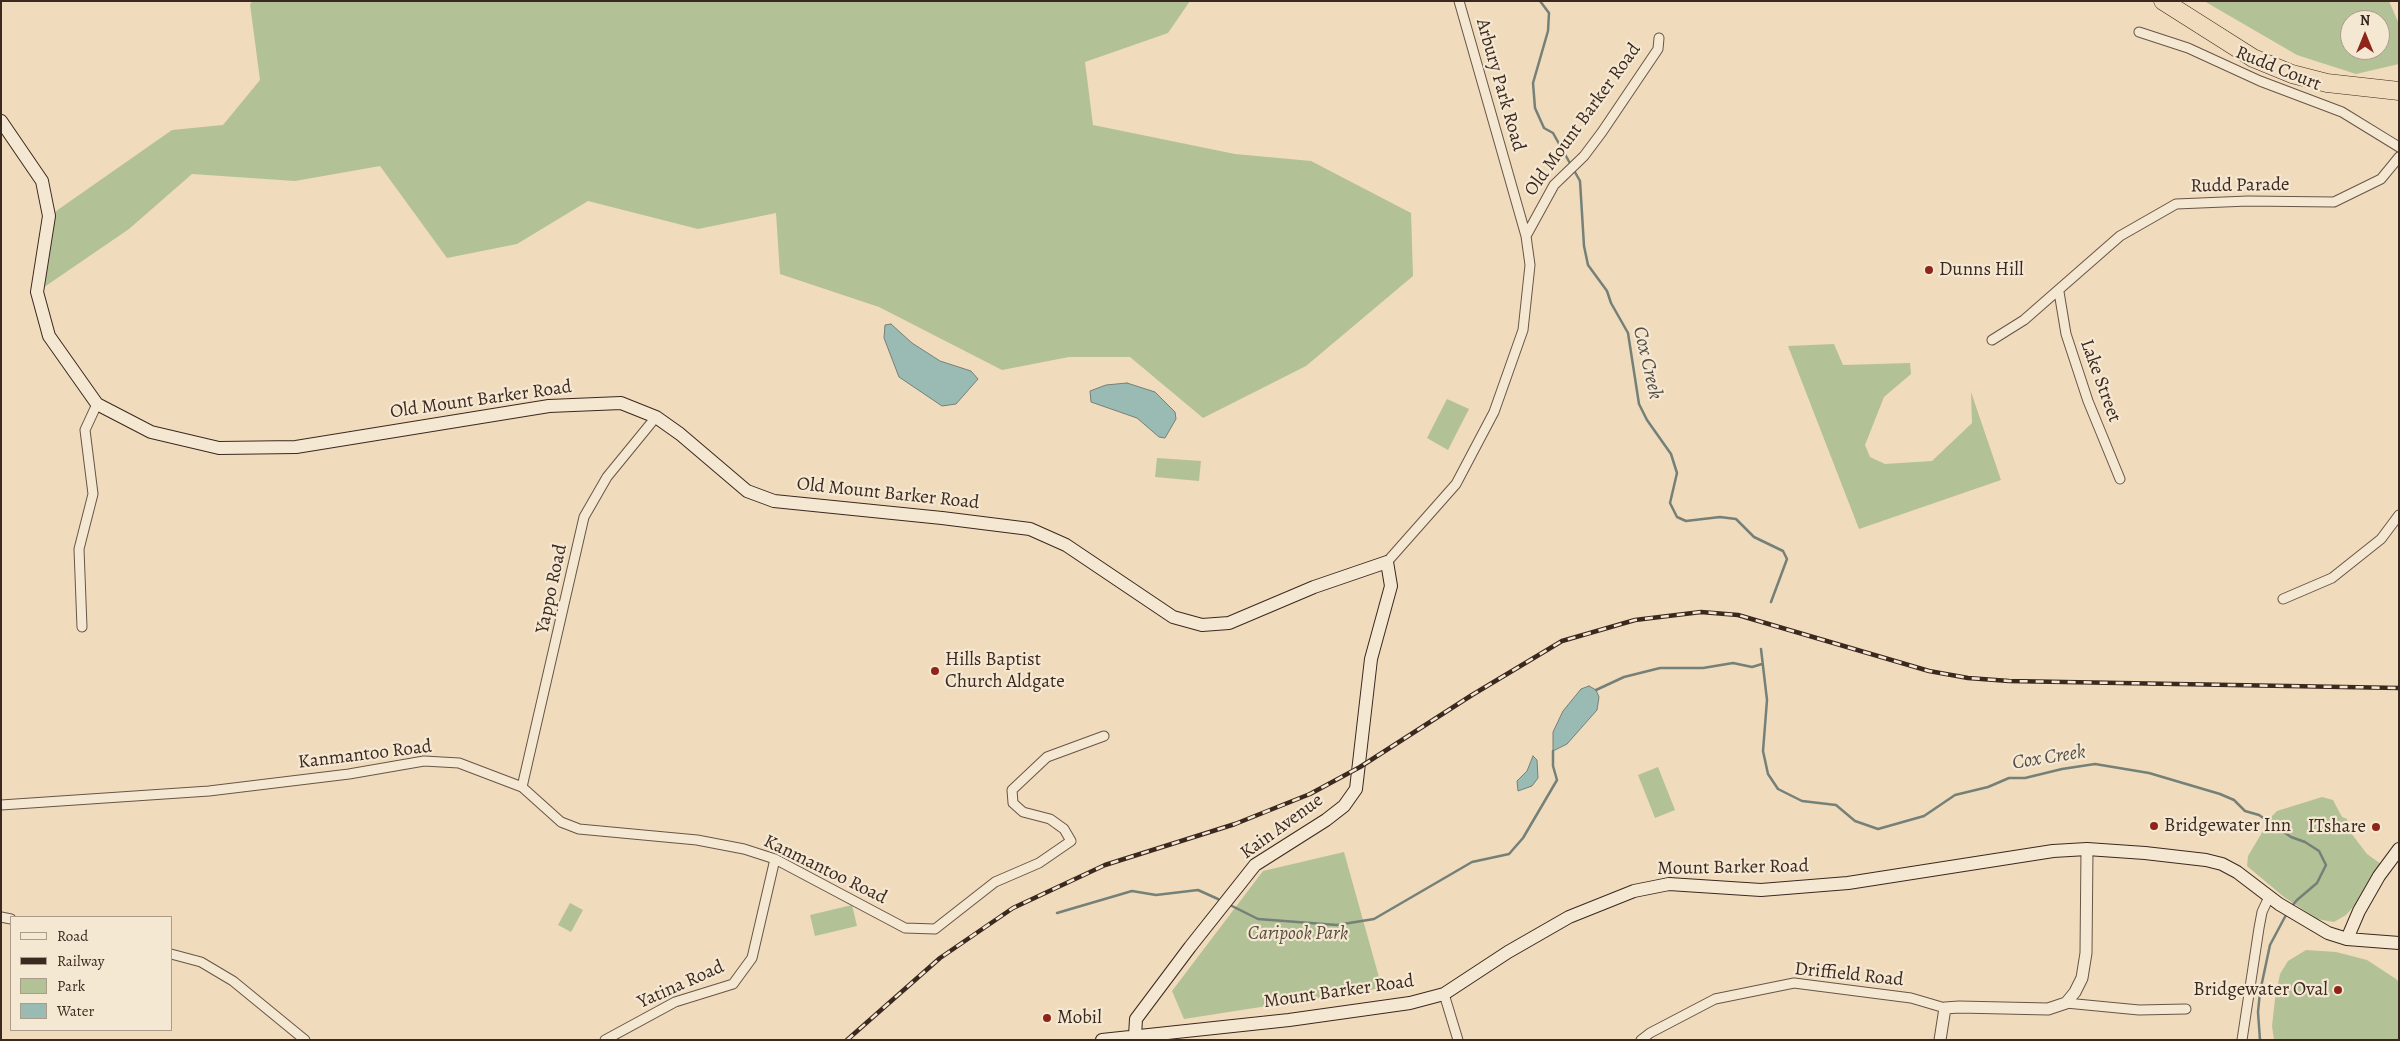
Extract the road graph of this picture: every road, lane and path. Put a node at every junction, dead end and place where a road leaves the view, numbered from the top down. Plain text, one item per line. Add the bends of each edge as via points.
1 (1459, 1) edge
2 (2163, 1) edge
3 (2139, 32) dead end
4 (1659, 38) dead end
5 (2399, 91) edge
6 (1, 121) edge
7 (2399, 147) edge
8 (2399, 157) edge
9 (1526, 236) junction
10 (2059, 292) junction
11 (1992, 340) dead end
12 (97, 404) junction
13 (656, 418) junction
14 (2120, 479) dead end
15 (2399, 515) edge
16 (1387, 562) junction
17 (2283, 599) dead end
18 (82, 627) dead end
19 (1104, 736) dead end
20 (522, 787) junction
21 (1, 805) edge
22 (2087, 849) junction
23 (2399, 849) edge
24 (775, 859) junction
25 (2274, 901) junction
26 (2347, 939) junction
27 (2399, 943) edge
28 (172, 954) edge
29 (1444, 994) junction
30 (2066, 1002) junction
31 (1944, 1008) junction
32 (2186, 1009) dead end
33 (1136, 1038) edge
34 (305, 1040) edge
35 (605, 1040) edge
36 (1102, 1040) edge
37 (1458, 1040) edge
38 (1642, 1040) edge
39 (1940, 1040) edge
40 (2242, 1040) edge

1 - 9 street, Arbury Park Road
2 - 5 highway via 2253,58 2292,74 2327,83
3 - 7 street, Rudd Court via 2188,48 2260,81 2342,112
4 - 9 street, Old Mount Barker Road via 1658,49 1584,156 1560,178
6 - 12 main road, Old Mount Barker Road via 42,181 49,216 37,292 49,336
8 - 10 street, Rudd Parade via 2382,179 2334,202 2176,204 2120,236
9 - 16 street, Old Mount Barker Road via 1530,265 1523,330 1494,412 1456,484
10 - 11 street, Rudd Parade
10 - 14 street, Lake Street via 2066,334 2088,401
12 - 13 main road, Old Mount Barker Road via 151,432 219,448 296,447 549,406 621,403
12 - 18 street via 85,430 93,494 79,549
13 - 16 main road, Old Mount Barker Road via 680,434 747,491 774,501 1030,529 1066,544 1173,617 1202,625 1229,623 1314,587
13 - 20 street, Yappo Road via 607,477 584,517
15 - 17 street via 2382,539 2332,578
16 - 33 main road, Kain Avenue via 1391,586 1371,659 1356,789 1344,806 1326,820 1255,865 1136,1020
19 - 24 street, Kanmantoo Road via 1047,757 1012,790 1013,803 1022,812 1050,819 1064,829 1071,841 1039,863 995,882 935,929 905,928
20 - 21 street, Kanmantoo Road via 459,763 424,761 349,774 209,791
20 - 24 street, Kanmantoo Road via 561,822 579,829 696,840
22 - 25 main road, Mount Barker Road via 2222,864
22 - 29 main road, Mount Barker Road via 2053,851 1839,884 1761,890 1669,884 1634,891 1569,917
22 - 30 street via 2086,953 2082,978
23 - 26 main road via 2359,911
24 - 35 street, Yatina Road via 752,958 733,984 675,1002
25 - 26 main road, Mount Barker Road via 2328,933
25 - 40 street via 2262,912
26 - 27 main road, Mount Barker Road
28 - 34 street via 201,962 233,981
29 - 33 main road, Mount Barker Road via 1410,1003
29 - 37 street
30 - 31 street via 2048,1009
30 - 32 street via 2131,1010
31 - 38 street, Driffield Road via 1911,998 1794,983 1715,999
31 - 39 street
33 - 36 main road, Mount Barker Road

